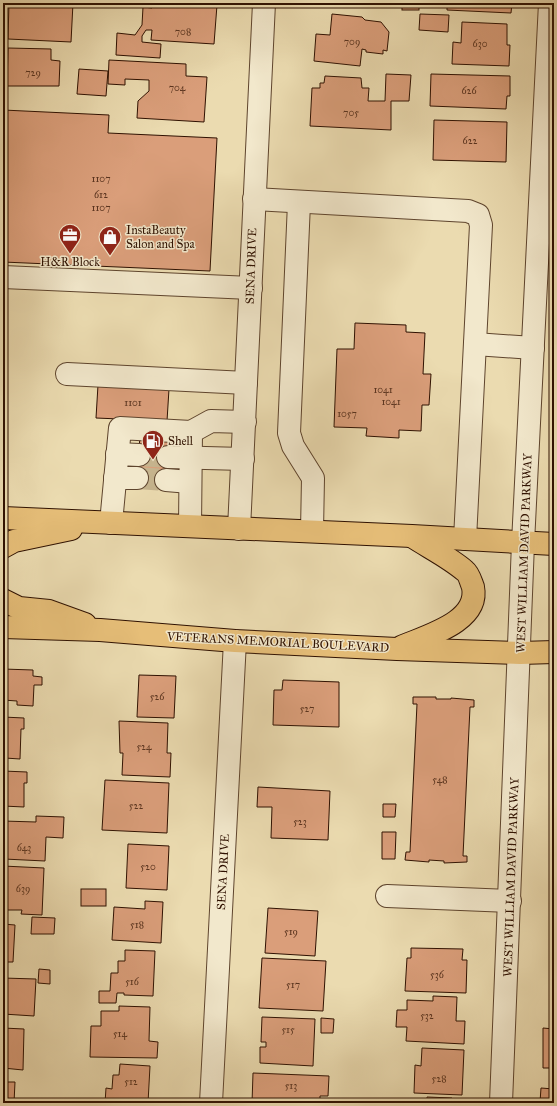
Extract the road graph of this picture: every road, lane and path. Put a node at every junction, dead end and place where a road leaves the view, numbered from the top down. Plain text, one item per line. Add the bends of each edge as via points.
1 (264, 3) edge
2 (550, 3) edge
3 (254, 199) junction
4 (300, 203) junction
5 (3, 277) edge
6 (250, 288) junction
7 (475, 344) junction
8 (533, 348) junction
9 (67, 374) dead end
10 (246, 383) junction
11 (245, 422) junction
12 (191, 432) junction
13 (117, 454) junction
14 (139, 455) tunnel mouth
15 (168, 456) tunnel mouth
16 (190, 458) junction
17 (243, 459) junction
18 (114, 478) junction
19 (137, 478) tunnel mouth
20 (166, 480) tunnel mouth
21 (190, 482) junction
22 (3, 518) edge
23 (107, 523) junction
24 (190, 526) junction
25 (239, 529) junction
26 (312, 532) junction
27 (412, 536) junction
28 (465, 539) junction
29 (523, 543) junction
30 (554, 544) edge
31 (3, 546) edge
32 (3, 600) edge
33 (3, 627) edge
34 (100, 630) junction
35 (235, 641) junction
36 (397, 649) junction
37 (554, 652) edge
38 (520, 653) junction
39 (387, 896) dead end
40 (510, 901) junction
41 (211, 1103) edge
42 (502, 1103) edge

1 - 3 street, SENA DRIVE
2 - 8 street, WEST WILLIAM DAVID PARKWAY
3 - 4 street
3 - 6 street, SENA DRIVE
4 - 7 street via 468,211 478,215 481,225
4 - 26 street via 289,433 293,446 313,478
5 - 6 street
6 - 10 street, SENA DRIVE
7 - 8 street
7 - 28 street
8 - 29 street, WEST WILLIAM DAVID PARKWAY
9 - 10 street
10 - 11 street, SENA DRIVE
11 - 12 street via 211,420
11 - 17 street, SENA DRIVE
12 - 13 street via 120,428
12 - 16 street
13 - 14 street
13 - 18 street
15 - 16 street
16 - 17 street
16 - 21 street
17 - 25 street, SENA DRIVE
18 - 19 street
18 - 23 street
20 - 21 street
21 - 24 street
22 - 23 main road
23 - 24 main road
23 - 31 main road via 14,541
24 - 25 main road
25 - 26 main road
26 - 27 main road
27 - 28 main road
27 - 36 main road via 466,572 472,583 473,599 468,613 459,621
28 - 29 main road
29 - 30 main road
29 - 38 street, WEST WILLIAM DAVID PARKWAY
32 - 34 main road via 19,608 49,611
33 - 34 main road, VETERANS MEMORIAL BOULEVARD
34 - 35 main road, VETERANS MEMORIAL BOULEVARD
35 - 36 main road, VETERANS MEMORIAL BOULEVARD
35 - 41 street, SENA DRIVE
36 - 38 main road, VETERANS MEMORIAL BOULEVARD
37 - 38 main road, VETERANS MEMORIAL BOULEVARD
38 - 40 street, WEST WILLIAM DAVID PARKWAY
39 - 40 street
40 - 42 street, WEST WILLIAM DAVID PARKWAY

